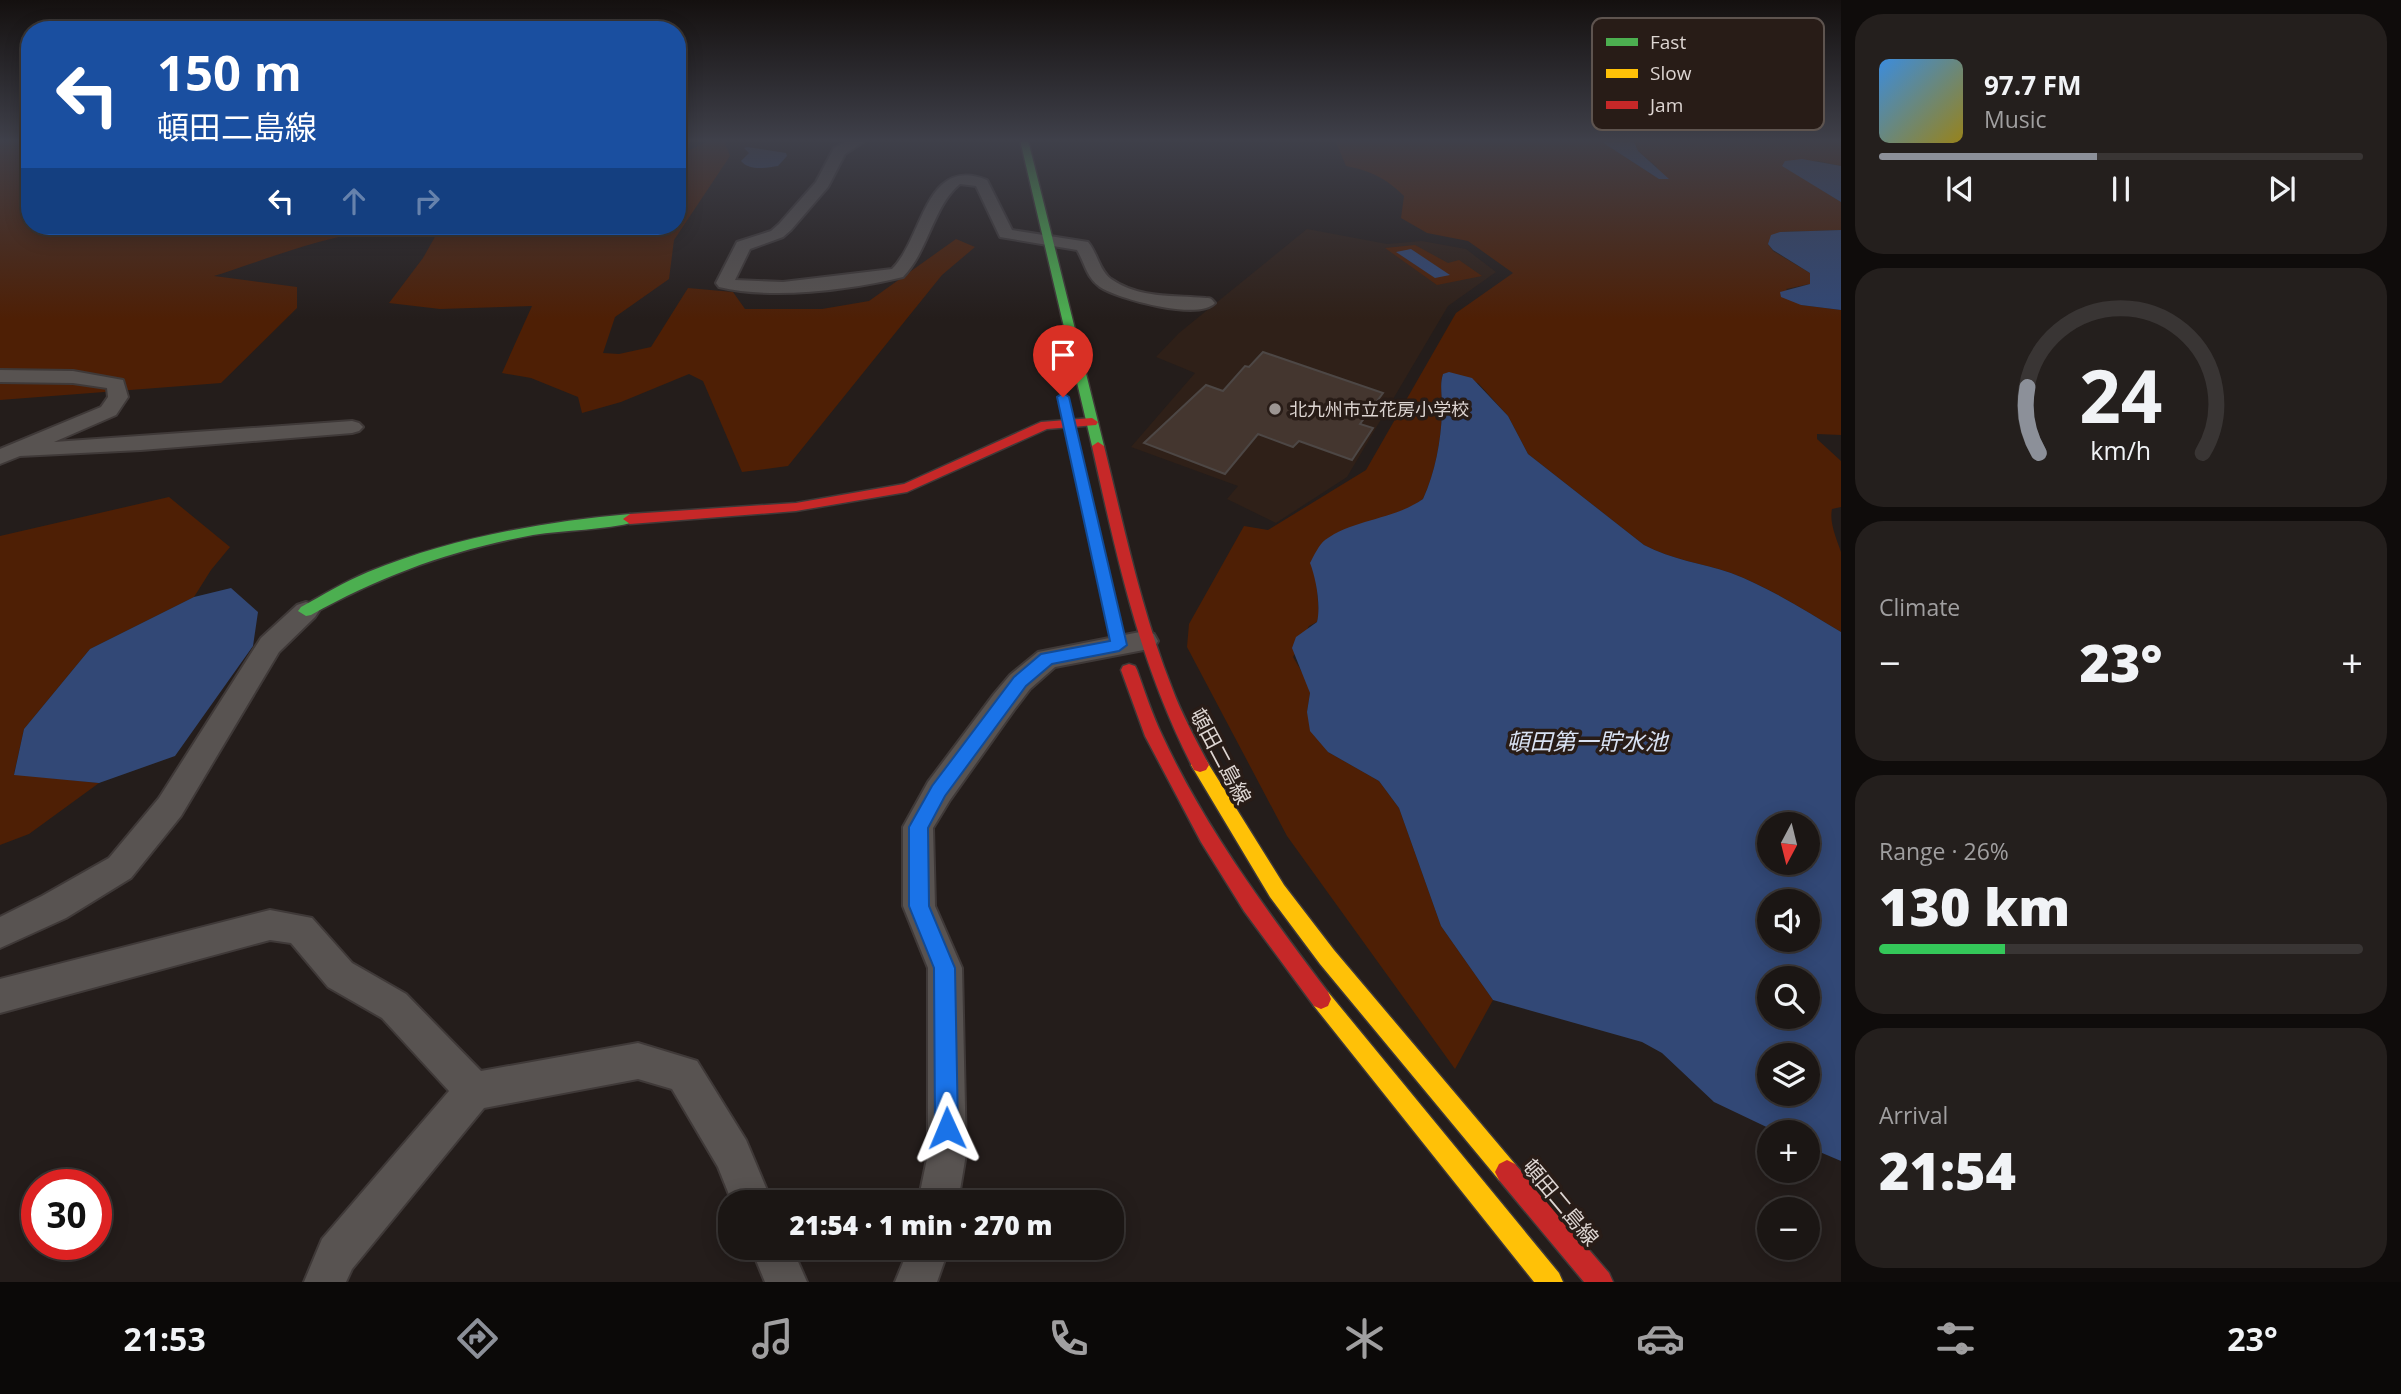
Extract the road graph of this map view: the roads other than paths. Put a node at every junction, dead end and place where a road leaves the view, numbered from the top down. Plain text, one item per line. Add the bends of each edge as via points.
1 (809, 200) edge
2 (941, 200) edge
3 (990, 200) edge
4 (1037, 200) edge
5 (1046, 240) junction
6 (1206, 303) dead end
7 (0, 376) edge
8 (1091, 422) junction
9 (352, 426) dead end
10 (10, 454) edge
11 (306, 611) joint
12 (1127, 639) junction
13 (0, 933) edge
14 (0, 996) edge
15 (474, 1091) junction
16 (747, 1190) edge
17 (940, 1190) edge
18 (776, 1260) edge
19 (924, 1260) edge
20 (325, 1282) edge
21 (786, 1282) edge
22 (916, 1282) edge
23 (1550, 1282) edge
24 (1600, 1282) edge

1 - 2 street via 777,234 743,246 725,283 761,289 897,273
3 - 5 street via 1006,234
4 - 5 main road, 頓田二島線
5 - 6 street via 1082,246 1097,275 1135,296
5 - 8 main road, 頓田二島線
7 - 10 street via 73,377 116,384 118,397 109,411
8 - 11 main road via 1045,425 907,488 796,507 598,521 469,544 373,576
8 - 12 main road, 頓田二島線
9 - 10 street
11 - 13 street via 270,645 170,807 121,868
12 - 17 street via 1047,659 1020,682 939,791 918,827 919,906 945,968 947,1154
12 - 23 main road, 頓田二島線 via 1154,736 1251,905 1302,976
12 - 24 main road, 頓田二島線 via 1278,891 1327,957
14 - 15 street via 244,930 270,925 300,929 340,975 394,1006
15 - 16 street via 638,1061 684,1073 732,1154
15 - 20 street via 337,1254
18 - 21 street
19 - 22 street

